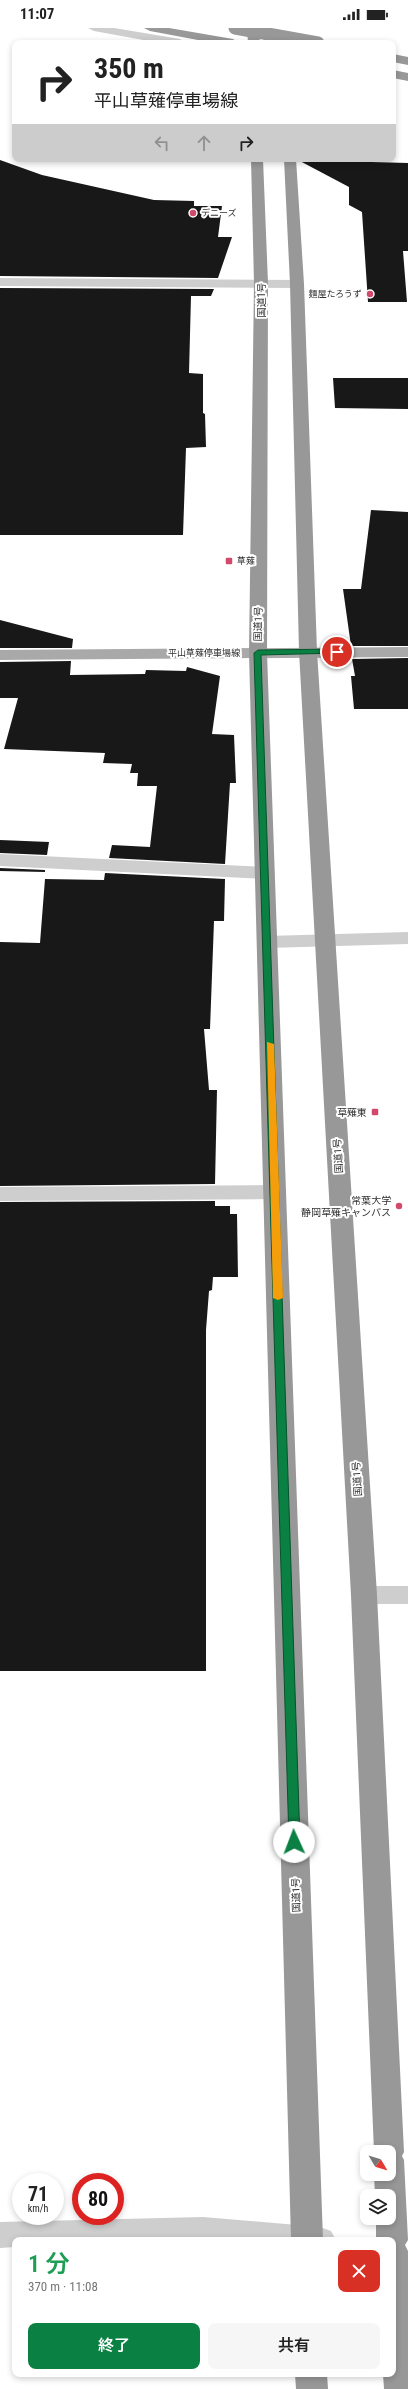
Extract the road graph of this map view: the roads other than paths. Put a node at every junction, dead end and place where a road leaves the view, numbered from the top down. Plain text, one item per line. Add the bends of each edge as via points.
1 (94, 28) edge
2 (150, 28) edge
3 (236, 28) edge
4 (254, 28) edge
5 (283, 28) edge
6 (163, 40) edge
7 (217, 40) edge
8 (254, 40) edge
9 (284, 40) edge
10 (302, 40) edge
11 (396, 59) edge
12 (408, 61) edge
13 (396, 75) edge
14 (408, 77) edge
15 (257, 162) edge
16 (290, 162) edge
17 (0, 282) edge
18 (261, 283) junction
19 (297, 284) junction
20 (308, 651) junction
21 (408, 652) edge
22 (258, 653) junction
23 (0, 655) edge
24 (0, 860) edge
25 (265, 873) junction
26 (408, 938) edge
27 (325, 940) junction
28 (267, 942) junction
29 (275, 1192) junction
30 (0, 1194) edge
31 (364, 1595) junction
32 (408, 1595) edge
33 (389, 2145) edge
34 (390, 2181) edge
35 (0, 2235) edge
36 (287, 2237) edge
37 (311, 2237) edge
38 (392, 2237) edge
39 (396, 2252) edge
40 (408, 2253) edge
41 (396, 2311) edge
42 (311, 2377) edge
43 (312, 2389) edge
44 (400, 2389) edge

1 - 6 street
2 - 7 highway
3 - 10 highway, bridge
4 - 8 highway
5 - 9 highway
11 - 12 highway
13 - 14 highway
15 - 18 highway, 国道1号
16 - 19 highway, 国道1号
17 - 18 street
18 - 19 street
18 - 22 highway, 国道1号
19 - 20 highway, 国道1号
20 - 21 main road, 平山草薙停車場線
20 - 22 main road, 平山草薙停車場線
20 - 27 highway, 国道1号
22 - 23 main road, 平山草薙停車場線
22 - 25 highway, 国道1号
24 - 25 street
25 - 28 highway, 国道1号
26 - 27 street
27 - 28 street
27 - 31 highway, 国道1号
28 - 29 highway, 国道1号
29 - 30 street
29 - 37 highway, 国道1号
31 - 32 street
31 - 33 highway, 国道1号
34 - 38 highway
35 - 36 street via 203,2230
39 - 40 street
41 - 44 highway
42 - 43 highway

